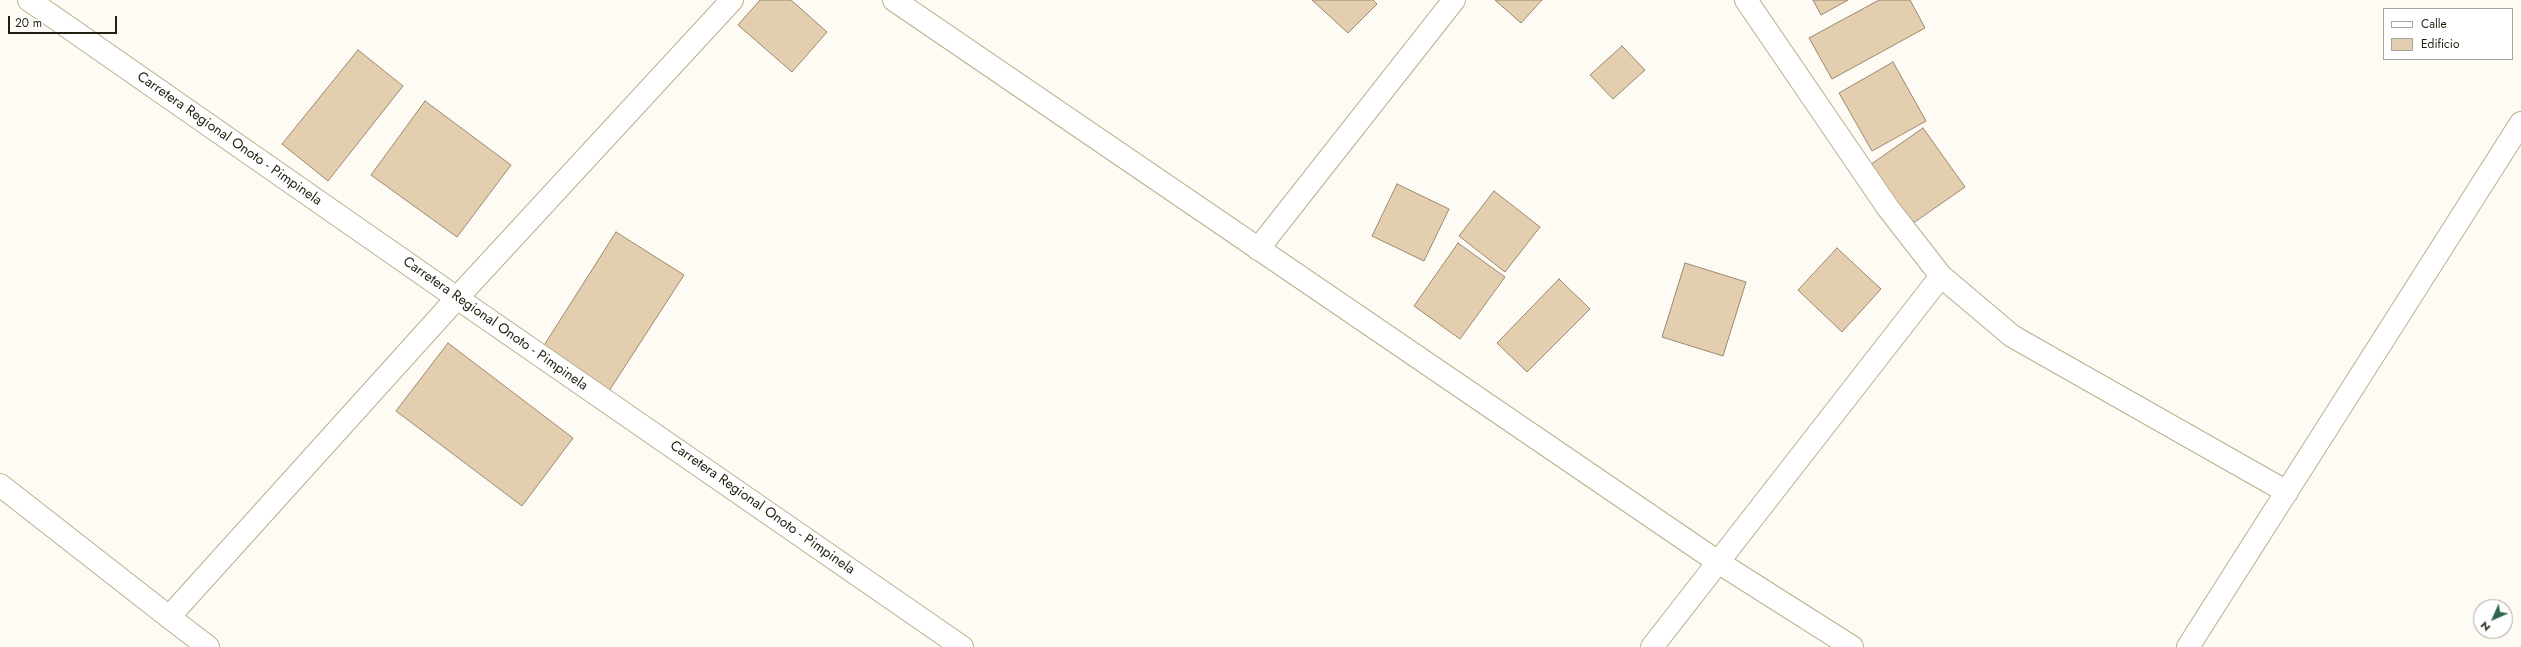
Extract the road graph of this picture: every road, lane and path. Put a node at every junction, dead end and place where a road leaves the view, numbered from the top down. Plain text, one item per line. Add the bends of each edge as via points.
1 (29, 0) edge
2 (732, 0) edge
3 (894, 0) edge
4 (1454, 0) edge
5 (1746, 0) edge
6 (2521, 123) edge
7 (1258, 249) junction
8 (1941, 276) junction
9 (457, 298) junction
10 (0, 486) edge
11 (2287, 492) junction
12 (1718, 562) junction
13 (169, 617) junction
14 (208, 647) edge
15 (962, 647) edge
16 (1652, 647) edge
17 (1852, 647) edge
18 (2188, 647) edge

1 - 9 street, Carretera Regional Onoto - Pimpinela
2 - 9 street
3 - 7 street
4 - 7 street
5 - 8 street via 1888,208
6 - 11 street
7 - 12 street
8 - 11 street via 2012,336
8 - 12 street
9 - 13 street
9 - 15 street, Carretera Regional Onoto - Pimpinela
10 - 13 street
11 - 18 street
12 - 16 street
12 - 17 street
13 - 14 street

